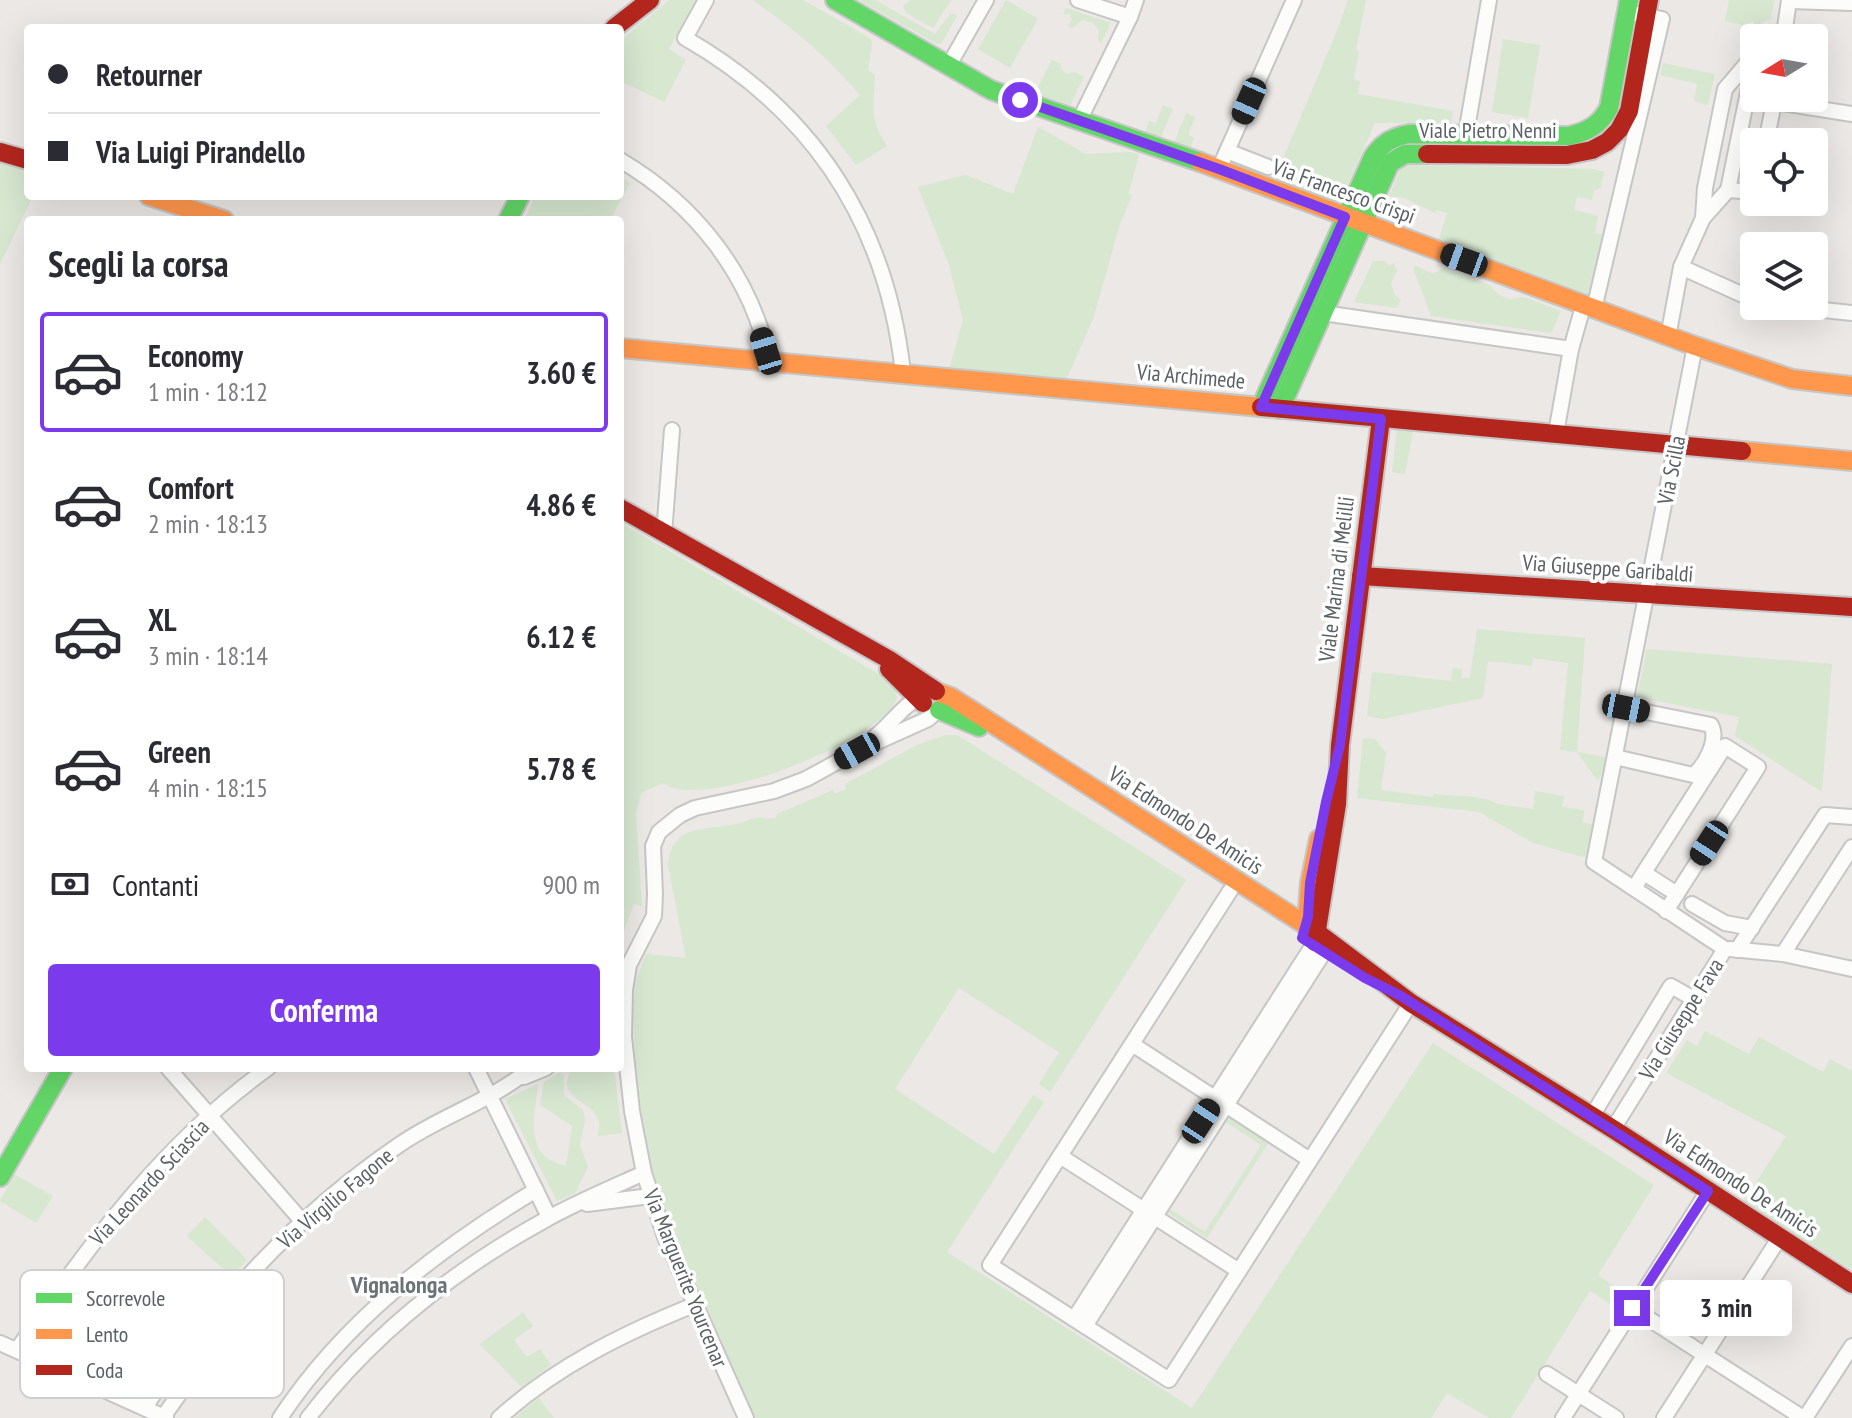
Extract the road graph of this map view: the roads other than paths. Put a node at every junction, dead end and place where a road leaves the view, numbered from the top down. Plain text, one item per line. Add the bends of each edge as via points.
1 (650, 0) edge
2 (706, 0) edge
3 (835, 0) edge
4 (986, 0) edge
5 (1078, 0) edge
6 (1136, 0) edge
7 (1294, 0) edge
8 (1489, 0) edge
9 (1852, 3) edge
10 (1628, 6) edge
11 (1788, 6) edge
12 (1648, 8) edge
13 (1130, 17) junction
14 (619, 24) edge
15 (949, 65) junction
16 (1740, 71) edge
17 (1828, 110) edge
18 (1744, 112) edge
19 (1852, 114) edge
20 (1079, 121) junction
21 (1611, 125) junction
22 (1466, 134) junction
23 (1581, 134) junction
24 (1634, 146) junction
25 (1227, 151) junction
26 (1590, 151) junction
27 (0, 152) edge
28 (1390, 156) junction
29 (24, 159) edge
30 (624, 163) edge
31 (1268, 167) dead end
32 (1219, 169) junction
33 (1728, 190) junction
34 (1740, 191) edge
35 (162, 200) edge
36 (212, 216) edge
37 (1703, 218) junction
38 (1354, 220) junction
39 (1681, 267) junction
40 (1740, 294) edge
41 (1589, 306) junction
42 (1828, 310) edge
43 (1323, 313) junction
44 (1852, 313) edge
45 (1668, 337) junction
46 (1695, 346) junction
47 (624, 348) edge
48 (1571, 349) junction
49 (769, 360) junction
50 (903, 373) junction
51 (1851, 387) edge
52 (1261, 407) junction
53 (1280, 409) junction
54 (1381, 419) junction
55 (672, 430) dead end
56 (1556, 433) junction
57 (1677, 444) junction
58 (1852, 461) edge
59 (624, 510) edge
60 (664, 534) junction
61 (1361, 576) junction
62 (1647, 594) junction
63 (1852, 607) edge
64 (840, 634) junction
65 (931, 702) junction
66 (1626, 708) junction
67 (1340, 745) junction
68 (857, 751) junction
69 (1615, 757) junction
70 (1852, 817) edge
71 (1852, 847) edge
72 (1644, 873) junction
73 (1310, 883) junction
74 (1634, 888) junction
75 (1230, 891) junction
76 (1677, 894) junction
77 (1692, 904) dead end
78 (1666, 911) junction
79 (1288, 914) junction
80 (1752, 928) junction
81 (1313, 939) junction
82 (1731, 950) junction
83 (1783, 954) junction
84 (1852, 969) edge
85 (625, 970) edge
86 (624, 999) edge
87 (1406, 999) junction
88 (1694, 999) junction
89 (1132, 1044) junction
90 (624, 1053) edge
91 (53, 1072) edge
92 (61, 1072) edge
93 (171, 1072) edge
94 (263, 1072) edge
95 (478, 1072) edge
96 (526, 1072) edge
97 (536, 1072) edge
98 (516, 1080) junction
99 (490, 1094) junction
100 (1604, 1096) junction
101 (1220, 1102) junction
102 (1625, 1109) junction
103 (209, 1116) junction
104 (1592, 1116) junction
105 (1613, 1129) junction
106 (1060, 1156) junction
107 (1310, 1160) junction
108 (0, 1163) edge
109 (644, 1173) junction
110 (0, 1177) edge
111 (536, 1190) junction
112 (1708, 1191) junction
113 (650, 1196) junction
114 (575, 1206) junction
115 (1149, 1213) junction
116 (549, 1217) junction
117 (302, 1221) junction
118 (1780, 1237) junction
119 (73, 1270) edge
120 (253, 1270) edge
121 (1239, 1271) junction
122 (415, 1273) junction
123 (1852, 1284) edge
124 (431, 1295) junction
125 (694, 1305) junction
126 (1632, 1308) junction
127 (1079, 1322) junction
128 (0, 1343) edge
129 (20, 1346) edge
130 (17, 1350) junction
131 (20, 1351) edge
132 (1704, 1354) junction
133 (1849, 1356) edge
134 (320, 1365) junction
135 (1547, 1374) dead end
136 (338, 1382) junction
137 (1578, 1394) junction
138 (125, 1398) edge
139 (151, 1398) edge
140 (177, 1398) edge
141 (145, 1407) junction
142 (164, 1417) edge
143 (280, 1418) edge
144 (308, 1418) edge
145 (499, 1418) edge
146 (746, 1418) edge
147 (1563, 1418) edge
148 (1616, 1418) edge
149 (1664, 1418) edge
150 (1804, 1418) edge

1 - 14 main road
2 - 50 street via 685,38 755,84 795,122 829,166 858,213 880,264
3 - 15 main road, Via Francesco Crispi
4 - 15 street
5 - 13 street
6 - 13 street
7 - 25 street
8 - 22 street
9 - 11 street
10 - 12 street
10 - 21 main road
12 - 21 main road via 1628,111
12 - 24 street via 1662,19
13 - 20 street
15 - 20 main road, Via Francesco Crispi via 991,90
16 - 37 street via 1725,89
17 - 19 street
18 - 33 street
20 - 32 main road, Via Francesco Crispi
21 - 23 main road, Viale Pietro Nenni
21 - 24 street
21 - 26 main road, Viale Pietro Nenni via 1610,140
22 - 23 main road, Viale Pietro Nenni
22 - 28 main road, Viale Pietro Nenni via 1397,136 1382,144
23 - 26 street
24 - 41 street
25 - 31 street
25 - 32 street
26 - 28 main road, Viale Pietro Nenni
27 - 29 main road
28 - 38 main road
30 - 49 street via 683,206 720,249 748,297
32 - 38 main road, Via Francesco Crispi
33 - 34 street
33 - 37 street
35 - 36 main road
37 - 39 street
38 - 41 main road, Via Francesco Crispi
38 - 43 main road
38 - 52 main road
39 - 40 street
39 - 45 street
41 - 45 main road, Via Francesco Crispi
41 - 48 street
42 - 44 street
43 - 48 street
43 - 53 main road
45 - 46 main road, Via Francesco Crispi
46 - 51 main road, Via Francesco Crispi via 1792,379
46 - 57 street, Via Scilla
47 - 49 main road, Via Archimede
48 - 56 street
49 - 50 main road, Via Archimede
50 - 52 main road, Via Archimede
52 - 53 main road, Via Archimede
53 - 54 main road, Via Archimede
54 - 56 main road, Via Archimede
54 - 61 main road, Viale Marina di Melilli
55 - 60 street
56 - 57 main road, Via Archimede
57 - 58 main road, Via Archimede
57 - 62 street, Via Scilla
59 - 60 main road
60 - 64 main road
61 - 62 main road, Via Giuseppe Garibaldi
61 - 67 main road, Viale Marina di Melilli
62 - 63 main road, Via Giuseppe Garibaldi
62 - 66 street, Via Giuseppe Fava
64 - 65 main road
64 - 65 main road via 898,664
65 - 68 street
65 - 68 street via 901,712
65 - 75 main road, Via Edmondo De Amicis via 974,724
65 - 79 main road, Via Edmondo De Amicis via 951,697
66 - 69 street, Via Giuseppe Fava
66 - 69 street via 1711,725 1714,740 1693,775
67 - 73 main road, Viale Marina di Melilli
67 - 81 main road, Viale Marina di Melilli via 1337,804
68 - 85 street, Via Marguerite Yourcenar via 806,779 695,808 665,826 653,846 654,916
69 - 74 street, Via Giuseppe Fava via 1594,862
70 - 80 street via 1825,815
71 - 83 street
72 - 74 street
72 - 76 street
72 - 76 street via 1725,746 1758,767
73 - 79 main road
73 - 81 main road, Viale Marina di Melilli
74 - 78 street, Via Giuseppe Fava
75 - 81 main road, Via Edmondo De Amicis
75 - 89 street
76 - 78 street
77 - 80 street via 1725,923
78 - 82 street, Via Giuseppe Fava
79 - 81 main road, Via Edmondo De Amicis
80 - 82 street
81 - 87 main road, Via Edmondo De Amicis via 1365,978
81 - 101 street
82 - 83 street
82 - 88 street, Via Giuseppe Fava
83 - 84 street
85 - 86 street, Via Marguerite Yourcenar
87 - 104 main road, Via Edmondo De Amicis
87 - 107 street
88 - 100 street via 1671,986
88 - 102 street, Via Giuseppe Fava
89 - 101 street
89 - 106 street
90 - 109 street, Via Marguerite Yourcenar
91 - 108 main road
92 - 110 main road
93 - 103 street
94 - 103 street, Via Leonardo Sciascia
95 - 99 street
96 - 98 street, Via Virgilio Fagone
97 - 98 street
98 - 99 street, Via Virgilio Fagone
99 - 111 street
99 - 117 street, Via Virgilio Fagone via 400,1144
100 - 102 street
100 - 104 street
101 - 107 street
101 - 115 street
102 - 105 street, Via Giuseppe Fava
103 - 117 street
103 - 119 street, Via Leonardo Sciascia via 155,1168
104 - 105 main road, Via Edmondo De Amicis
105 - 112 main road, Via Edmondo De Amicis
106 - 115 street
106 - 127 street via 990,1265
107 - 121 street
109 - 113 street, Via Marguerite Yourcenar
109 - 114 street
111 - 116 street
111 - 122 street
112 - 118 main road, Via Edmondo De Amicis
112 - 126 street
113 - 114 street
113 - 125 street, Via Marguerite Yourcenar
114 - 116 street
115 - 121 street
115 - 127 street
116 - 124 street
117 - 120 street, Via Virgilio Fagone
118 - 123 main road, Via Edmondo De Amicis
118 - 132 street
121 - 127 street via 1169,1380
122 - 124 street
122 - 134 street via 350,1330
124 - 136 street via 373,1343
125 - 145 street via 595,1350
125 - 146 street, Via Marguerite Yourcenar
126 - 132 street
126 - 137 street
128 - 130 street
129 - 130 street, Via Leonardo Sciascia
130 - 131 street
132 - 149 street
132 - 150 street
133 - 150 street
134 - 136 street
134 - 143 street
135 - 137 street
136 - 144 street
137 - 147 street
137 - 148 street
138 - 141 street
139 - 141 street, Via Virgilio Fagone
140 - 142 street
141 - 142 street

